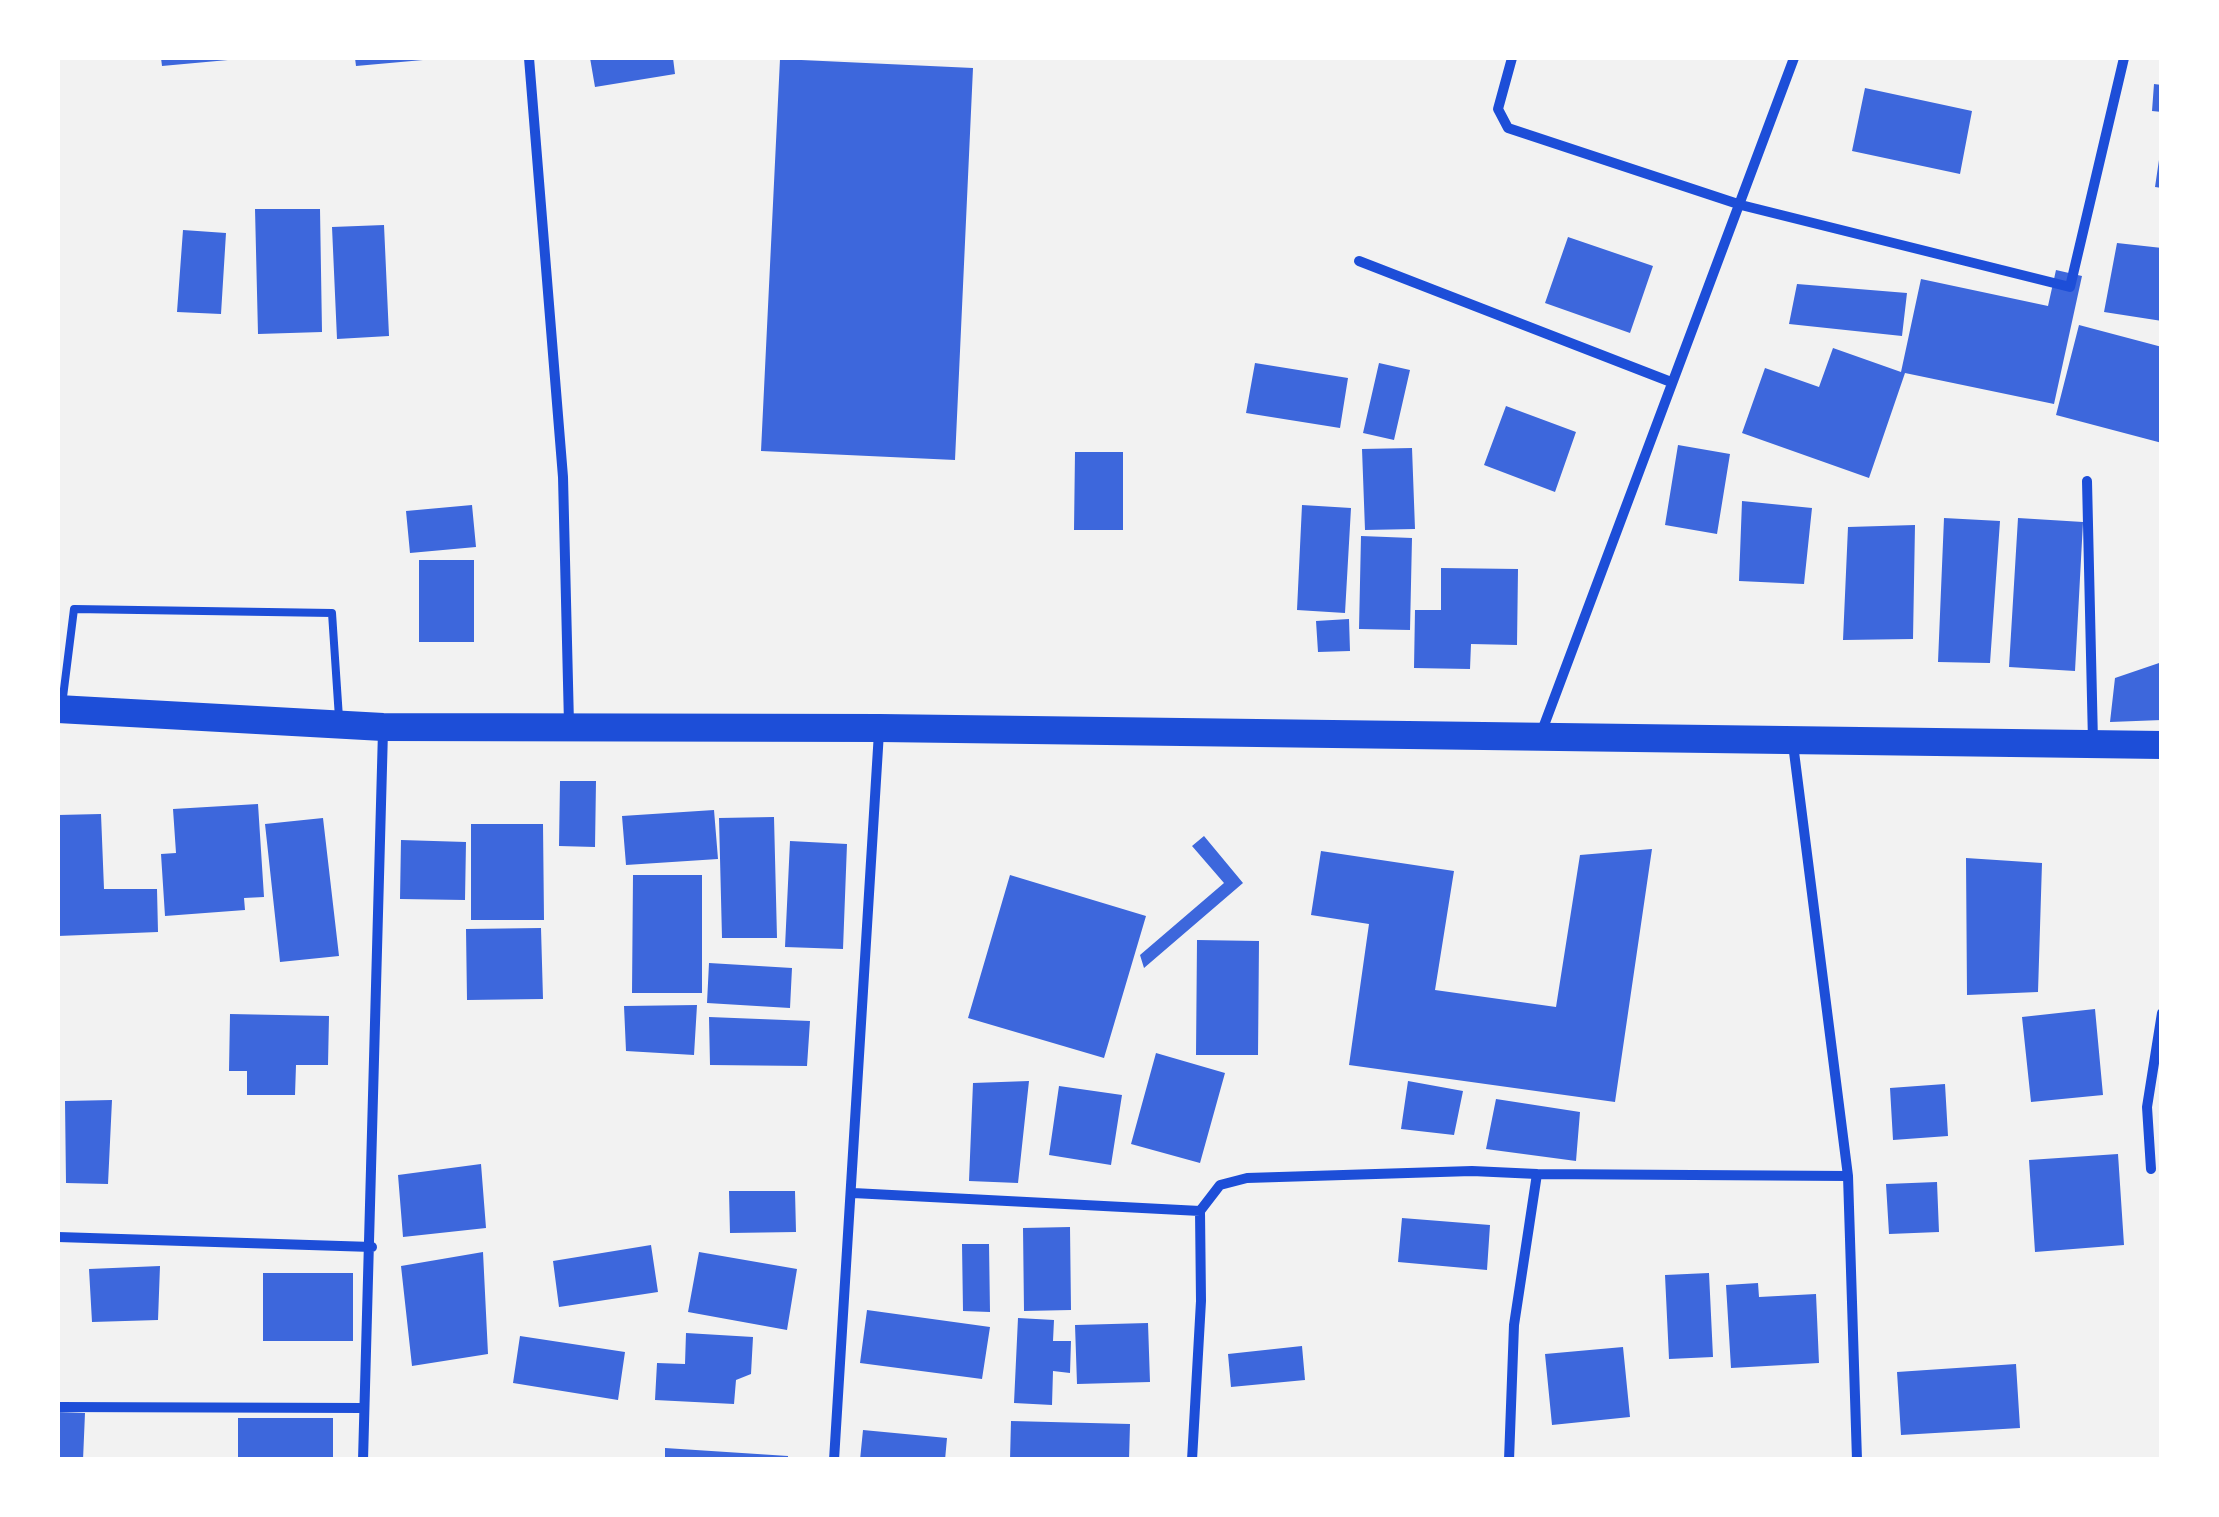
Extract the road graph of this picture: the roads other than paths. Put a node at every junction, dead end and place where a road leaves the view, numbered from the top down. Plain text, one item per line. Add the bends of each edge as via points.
1 (530, 58) edge
2 (1512, 58) edge
3 (1794, 58) edge
4 (2124, 58) edge
5 (1741, 205) junction
6 (1359, 261) dead end
7 (1672, 382) junction
8 (2087, 481) dead end
9 (60, 709) edge
10 (340, 724) junction
11 (383, 728) junction
12 (880, 728) junction
13 (570, 730) junction
14 (1539, 737) junction
15 (1792, 740) junction
16 (2093, 744) junction
17 (2162, 745) edge
18 (2162, 1013) edge
19 (2151, 1169) dead end
20 (1537, 1174) junction
21 (1848, 1176) junction
22 (853, 1193) junction
23 (1200, 1211) junction
24 (58, 1237) edge
25 (372, 1247) junction
26 (58, 1407) edge
27 (364, 1408) junction
28 (363, 1460) edge
29 (834, 1460) edge
30 (1192, 1460) edge
31 (1509, 1460) edge
32 (1857, 1460) edge

1 - 13 street via 563,477
2 - 5 street via 1498,110 1508,128
3 - 5 street
4 - 5 street via 2070,287
5 - 7 street
6 - 7 street
7 - 14 street
8 - 16 street
9 - 10 highway
9 - 10 lane via 74,609 332,613
10 - 11 highway
11 - 13 highway
11 - 25 street
12 - 13 highway
12 - 14 highway
12 - 22 street
14 - 15 highway
15 - 16 highway
15 - 21 street
16 - 17 highway
18 - 19 street via 2147,1107
20 - 21 street
20 - 23 street via 1247,1178 1220,1185
20 - 31 street via 1514,1325
21 - 32 street
22 - 23 street
22 - 29 street
23 - 30 street
24 - 25 street
25 - 27 street
26 - 27 street
27 - 28 street

